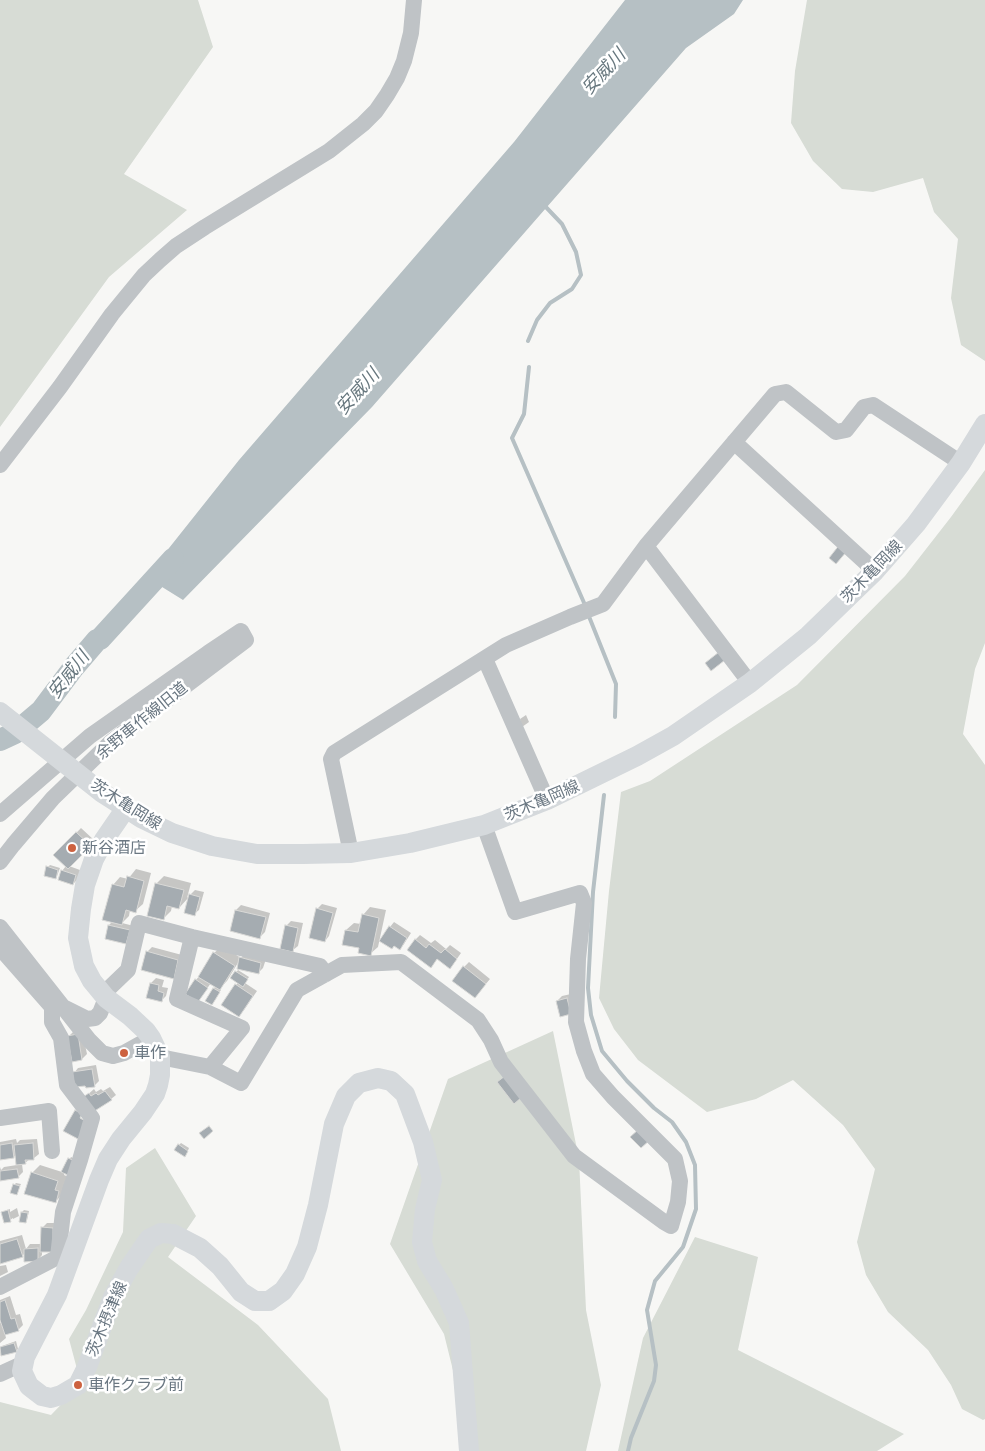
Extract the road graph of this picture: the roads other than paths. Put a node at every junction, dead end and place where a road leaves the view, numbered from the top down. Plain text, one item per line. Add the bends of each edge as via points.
1 (414, 0) edge
2 (985, 424) edge
3 (734, 442) junction
4 (961, 463) junction
5 (0, 465) edge
6 (646, 546) junction
7 (876, 571) junction
8 (485, 659) junction
9 (750, 683) junction
10 (0, 712) edge
11 (547, 800) junction
12 (126, 808) junction
13 (0, 814) edge
14 (484, 825) junction
15 (351, 853) junction
16 (0, 862) edge
17 (192, 937) junction
18 (2, 938) edge
19 (326, 974) junction
20 (104, 996) junction
21 (64, 1007) junction
22 (95, 1018) junction
23 (151, 1038) junction
24 (96, 1048) junction
25 (160, 1057) junction
26 (210, 1067) junction
27 (0, 1118) edge
28 (52, 1151) dead end
29 (0, 1287) edge
30 (23, 1367) junction
31 (0, 1374) edge
32 (0, 1383) edge
33 (469, 1451) edge

1 - 5 street via 404,61 376,111 329,151 205,227 144,275
2 - 4 main road, 茨木亀岡線
3 - 4 street via 775,394 786,392 836,432 846,430 864,407 873,405
3 - 6 street
3 - 7 street
4 - 7 main road, 茨木亀岡線
6 - 8 street via 603,604 506,645
6 - 9 street
7 - 9 main road, 茨木亀岡線 via 808,636
8 - 11 street
8 - 15 street via 334,753 331,759
9 - 11 main road, 茨木亀岡線 via 666,740
10 - 12 main road, 茨木亀岡線
11 - 14 main road, 茨木亀岡線
12 - 15 main road, 茨木亀岡線 via 172,833 212,846 257,854
12 - 20 main road via 94,859 80,909 78,938 84,966
13 - 16 street, 余野車作線旧道 via 90,736 241,631 246,640 111,742 53,798
14 - 15 main road, 茨木亀岡線 via 410,844
14 - 19 street via 516,912 580,893 584,903 576,1022 593,1074 675,1159 680,1181 671,1226 574,1156 501,1062 478,1020 401,962 342,965
17 - 19 street via 320,966
17 - 20 street via 140,923 128,970
17 - 26 street via 177,998 242,1028
18 - 21 street
18 - 29 street via 52,1007 52,1022 61,1038 67,1085 92,1118 63,1212 58,1257
19 - 26 street via 297,990 241,1083
20 - 22 street via 100,1013
20 - 23 main road
21 - 22 street via 87,1018
21 - 24 street
22 - 24 street
23 - 24 street via 113,1056
23 - 25 main road
25 - 26 street
25 - 30 main road via 155,1094 108,1159 57,1296
27 - 28 street via 49,1112
30 - 31 street
30 - 32 street
30 - 33 main road, 茨木摂津線 via 29,1386 42,1396 51,1398 78,1386 113,1297 149,1239 160,1233 173,1234 200,1248 241,1292 255,1301 269,1301 284,1291 308,1247 334,1124 346,1096 359,1083 378,1078 391,1081 405,1094 423,1142 432,1180 422,1242 427,1262 444,1288 459,1323

